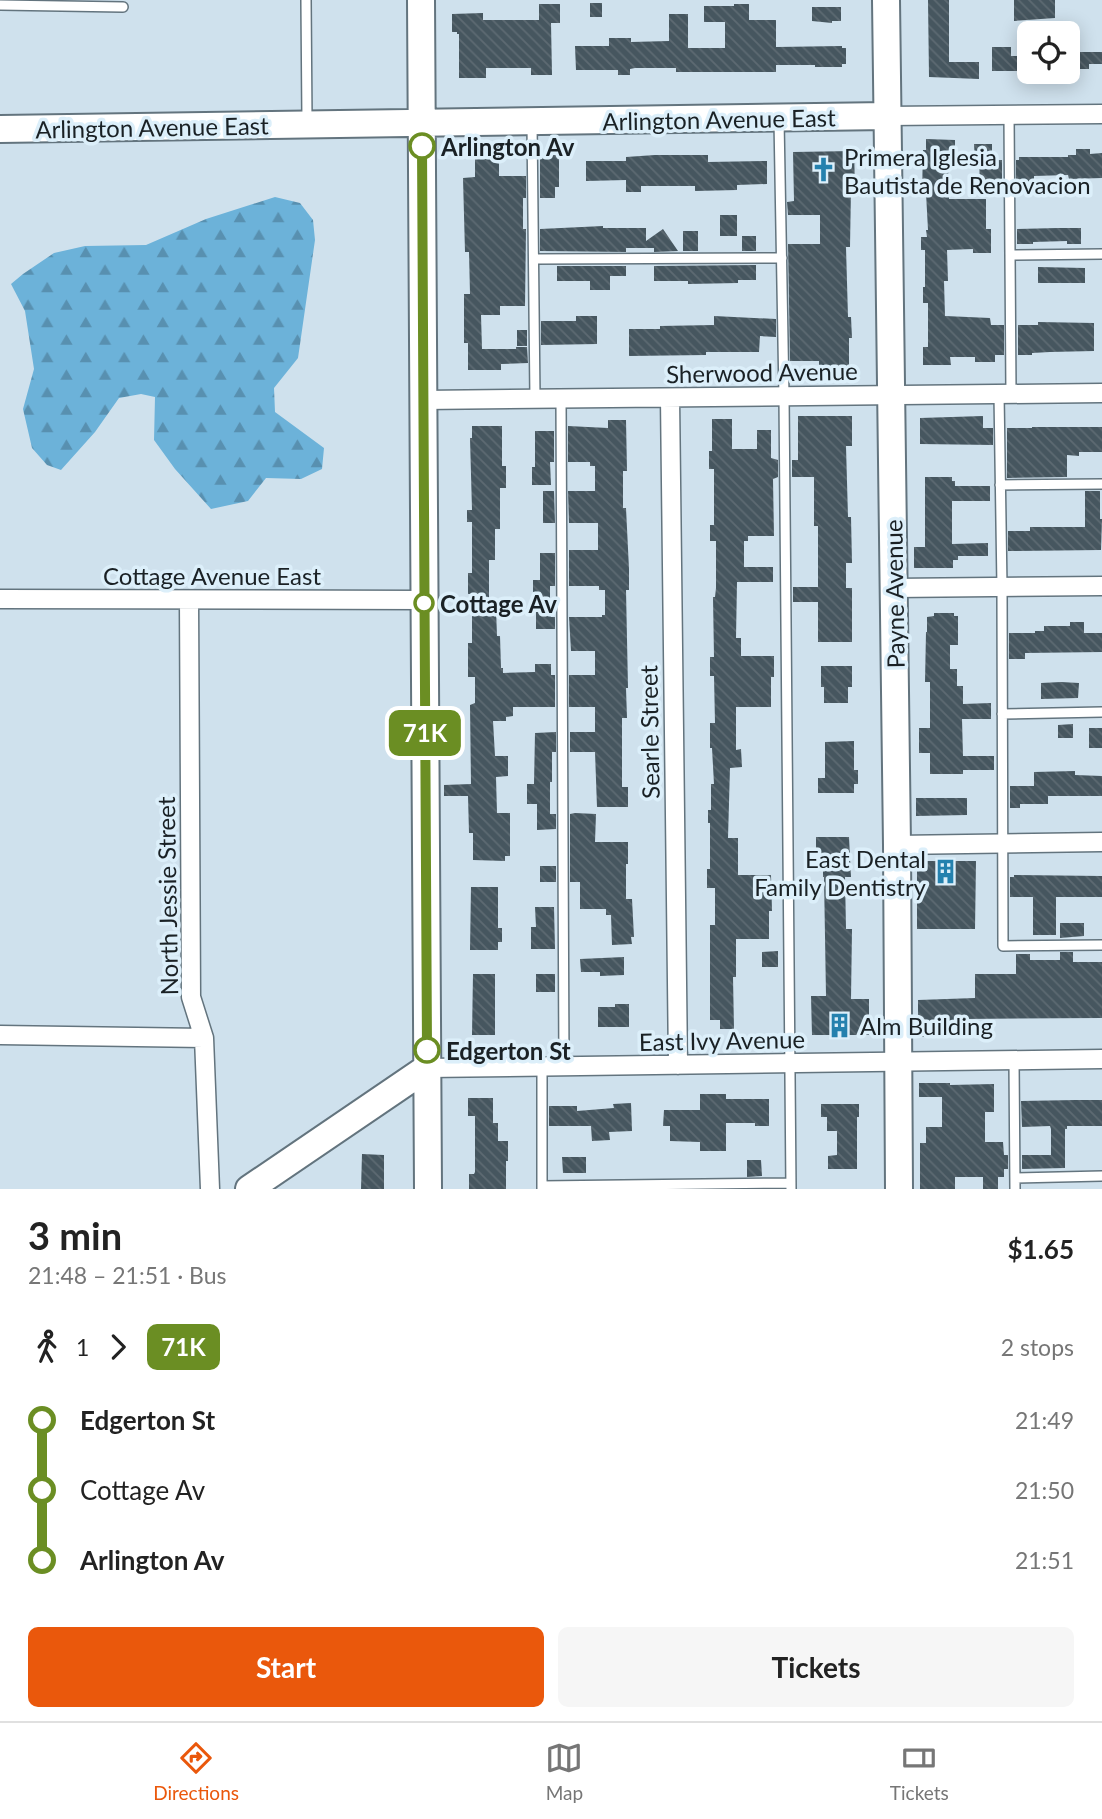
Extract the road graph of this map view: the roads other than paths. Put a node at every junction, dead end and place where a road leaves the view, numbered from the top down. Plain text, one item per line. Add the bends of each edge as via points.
1 (306, 0) edge
2 (421, 0) edge
3 (886, 0) edge
4 (0, 5) edge
5 (123, 7) dead end
6 (1102, 114) edge
7 (1009, 115) junction
8 (887, 116) junction
9 (779, 118) junction
10 (532, 121) junction
11 (422, 123) junction
12 (307, 125) junction
13 (0, 129) edge
14 (1010, 254) junction
15 (1102, 254) edge
16 (782, 258) junction
17 (534, 260) junction
18 (1102, 393) edge
19 (1005, 394) junction
20 (892, 395) junction
21 (784, 396) junction
22 (670, 398) junction
23 (535, 399) junction
24 (561, 399) junction
25 (423, 400) junction
26 (1102, 484) edge
27 (1000, 485) junction
28 (1102, 586) edge
29 (1002, 587) junction
30 (893, 588) junction
31 (0, 598) edge
32 (189, 600) junction
33 (424, 600) junction
34 (1102, 712) edge
35 (1002, 714) junction
36 (1102, 842) edge
37 (1003, 844) junction
38 (897, 845) junction
39 (1102, 945) edge
40 (0, 1035) edge
41 (205, 1038) junction
42 (1102, 1059) edge
43 (1014, 1061) junction
44 (898, 1062) junction
45 (789, 1064) junction
46 (678, 1065) junction
47 (542, 1066) junction
48 (564, 1066) junction
49 (427, 1068) junction
50 (1102, 1176) edge
51 (1015, 1178) junction
52 (791, 1186) edge
53 (542, 1187) edge
54 (210, 1189) edge
55 (249, 1189) edge
56 (428, 1189) edge
57 (899, 1189) edge
58 (1015, 1189) edge

1 - 12 lane
2 - 11 street
3 - 8 street, Payne Avenue
4 - 5 lane
6 - 7 street, Arlington Avenue East
7 - 8 street, Arlington Avenue East
7 - 14 lane
8 - 9 street, Arlington Avenue East
8 - 20 street, Payne Avenue
9 - 10 street, Arlington Avenue East
9 - 16 lane
10 - 11 street, Arlington Avenue East
10 - 17 lane
11 - 12 street, Arlington Avenue East
11 - 25 street
12 - 13 street, Arlington Avenue East
14 - 15 lane
14 - 19 lane
16 - 17 lane
16 - 21 lane
17 - 23 lane
18 - 19 street, Sherwood Avenue
19 - 20 street, Sherwood Avenue
19 - 27 lane
20 - 21 street, Sherwood Avenue
20 - 30 street, Payne Avenue
21 - 22 street, Sherwood Avenue
21 - 45 lane
22 - 24 street, Sherwood Avenue
22 - 46 street, Searle Street
23 - 24 street, Sherwood Avenue
23 - 25 street, Sherwood Avenue
24 - 48 lane
25 - 33 street
26 - 27 lane
27 - 29 lane
28 - 29 street
29 - 30 street
29 - 35 lane
30 - 38 street, Payne Avenue
31 - 32 street, Cottage Avenue East
32 - 33 street, Cottage Avenue East
32 - 41 street, North Jessie Street via 191,997
33 - 49 street
34 - 35 lane
35 - 37 lane
36 - 37 street
37 - 38 street
37 - 39 lane via 1003,946
38 - 44 street, Payne Avenue
40 - 41 street
41 - 54 street, North Jessie Street
42 - 43 street, East Ivy Avenue
43 - 44 street, East Ivy Avenue
43 - 51 lane
44 - 45 street, East Ivy Avenue
44 - 57 street, Payne Avenue
45 - 46 street, East Ivy Avenue
45 - 52 lane
46 - 48 street, East Ivy Avenue
47 - 48 street, East Ivy Avenue
47 - 49 street, East Ivy Avenue
47 - 53 lane
49 - 55 street
49 - 56 street
50 - 51 lane
51 - 58 lane
52 - 53 lane

